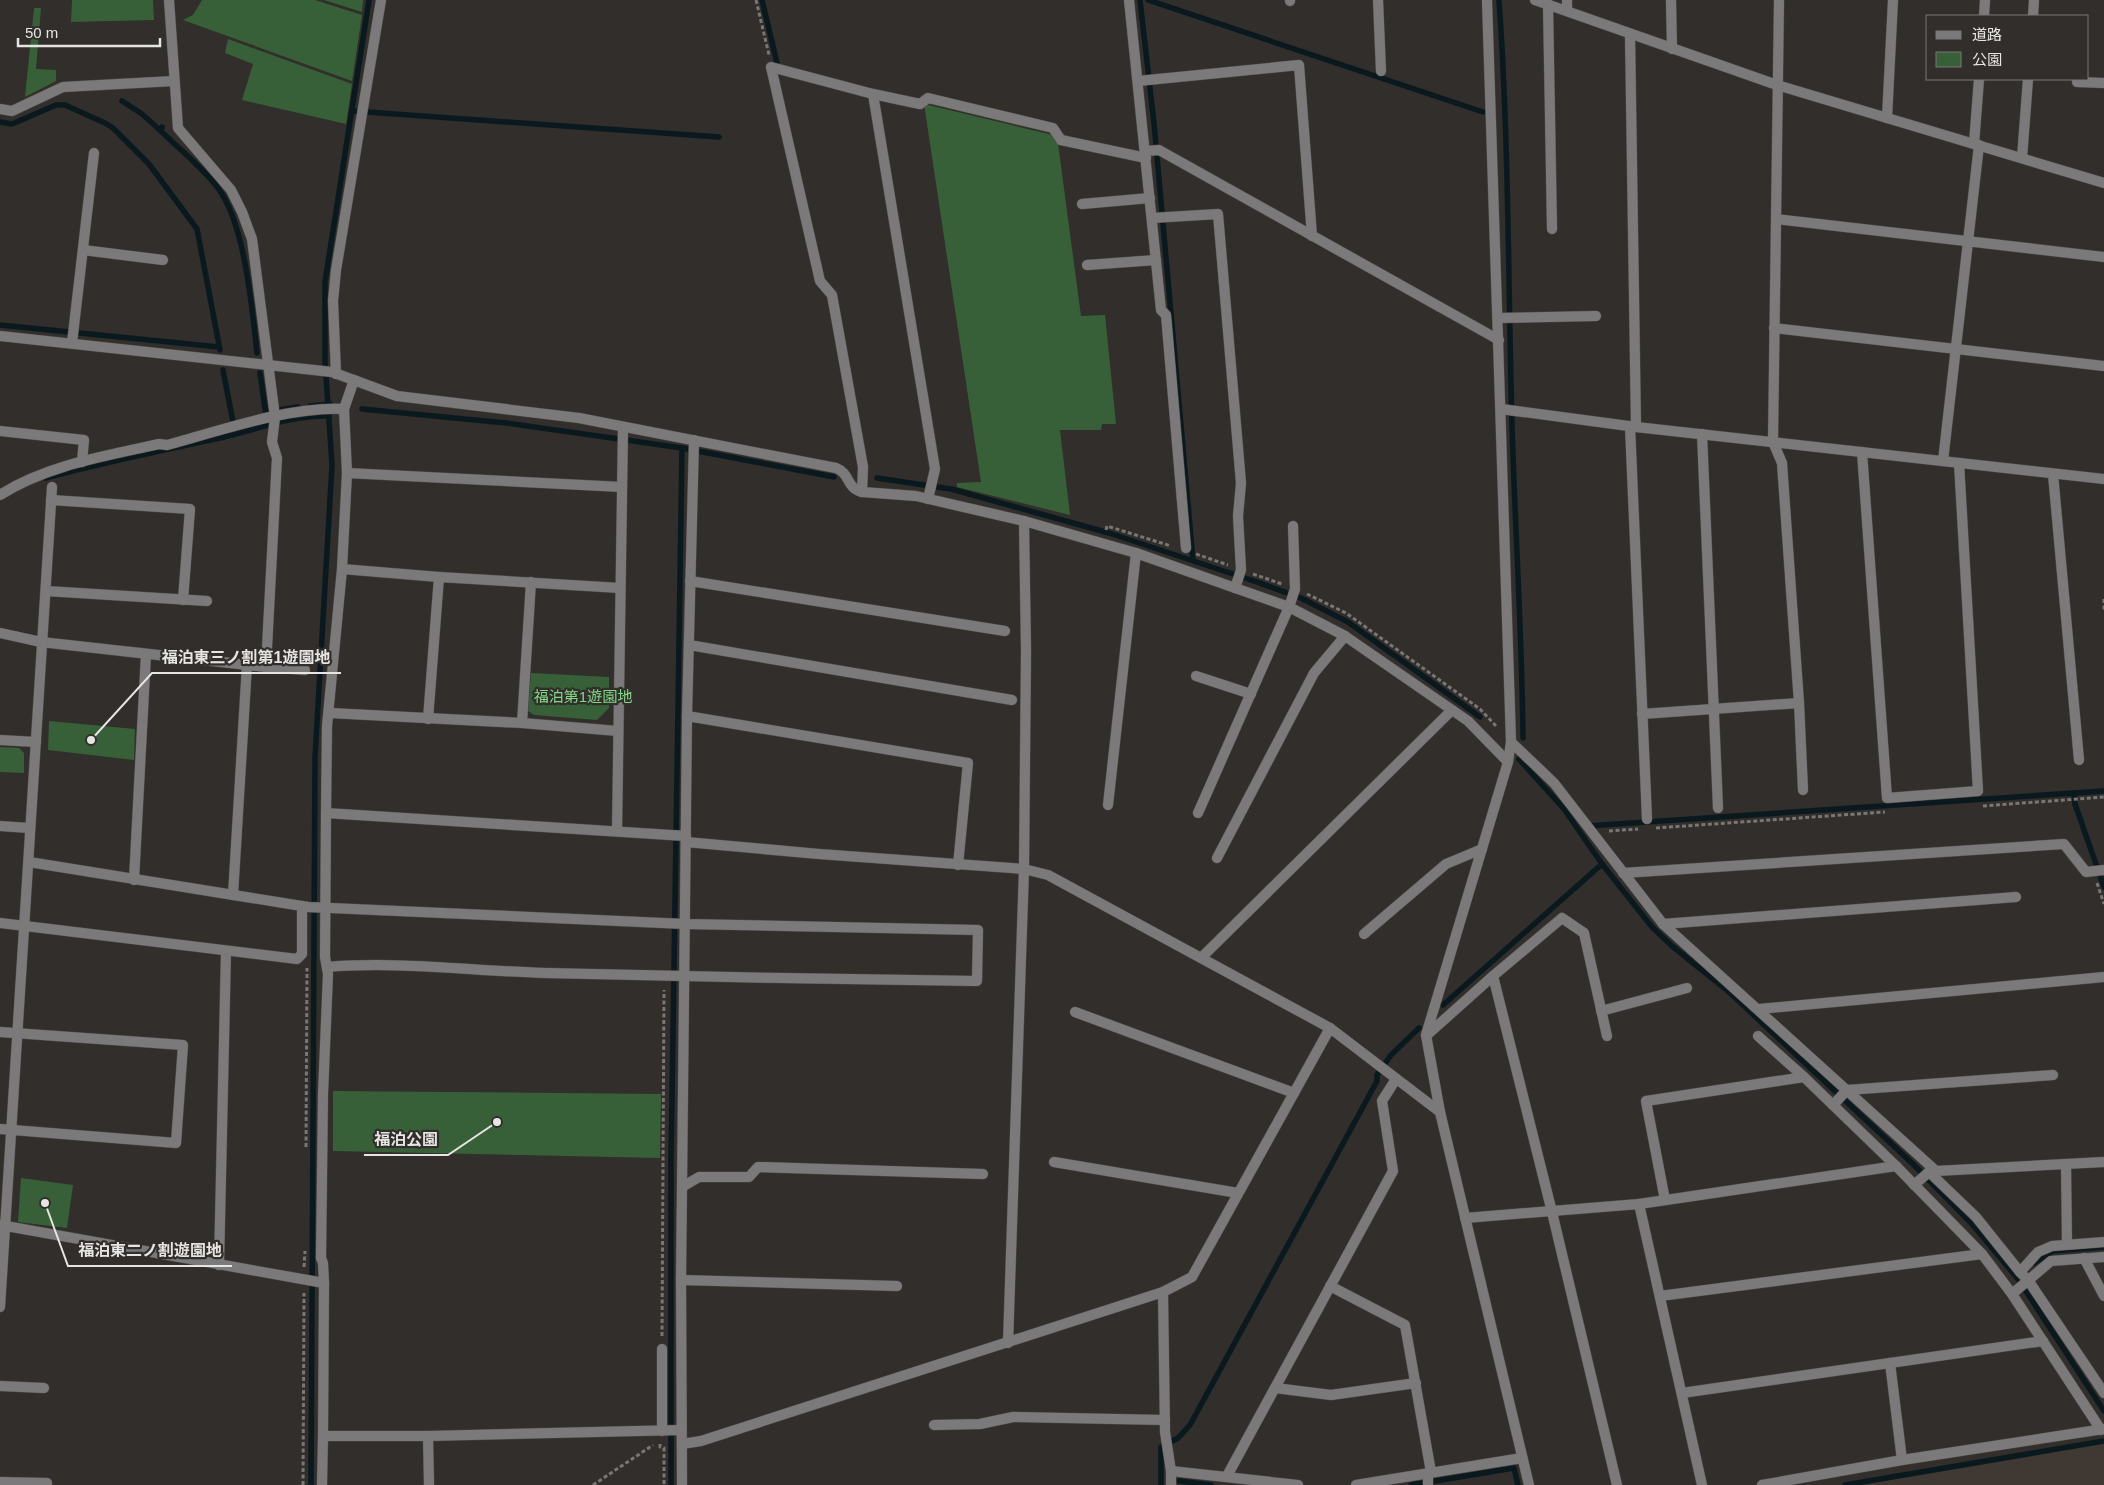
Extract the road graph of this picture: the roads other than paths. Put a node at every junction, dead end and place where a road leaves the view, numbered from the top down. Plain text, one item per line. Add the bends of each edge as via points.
1 (169, 0) edge
2 (381, 0) edge
3 (1129, 0) edge
4 (1378, 0) edge
5 (1487, 0) edge
6 (1535, 0) edge
7 (1567, 0) edge
8 (1671, 0) edge
9 (1779, 0) edge
10 (1894, 0) edge
11 (1985, 0) edge
12 (2034, 0) edge
13 (1548, 4) junction
14 (1567, 11) junction
15 (1984, 15) edge
16 (2033, 15) edge
17 (1630, 34) junction
18 (1672, 49) junction
19 (1381, 71) dead end
20 (1141, 80) junction
21 (1979, 80) edge
22 (2028, 80) edge
23 (174, 81) junction
24 (2077, 82) dead end
25 (2104, 83) edge
26 (1777, 85) junction
27 (873, 94) junction
28 (0, 109) edge
29 (1888, 118) junction
30 (1976, 144) junction
31 (94, 153) dead end
32 (1151, 153) junction
33 (2022, 158) junction
34 (2104, 184) edge
35 (1150, 198) junction
36 (1082, 204) dead end
37 (1159, 218) junction
38 (1776, 219) junction
39 (1552, 229) dead end
40 (1312, 236) junction
41 (1968, 242) junction
42 (83, 250) junction
43 (2104, 257) edge
44 (163, 260) dead end
45 (1156, 260) junction
46 (1087, 265) dead end
47 (1596, 316) dead end
48 (1502, 318) junction
49 (1774, 328) junction
50 (73, 336) junction
51 (0, 337) edge
52 (1499, 340) junction
53 (1957, 349) junction
54 (268, 365) junction
55 (2104, 366) edge
56 (334, 373) junction
57 (354, 380) junction
58 (339, 409) junction
59 (1508, 410) junction
60 (272, 417) junction
61 (1633, 426) junction
62 (0, 431) edge
63 (1702, 434) junction
64 (623, 435) junction
65 (1773, 442) junction
66 (693, 447) junction
67 (1862, 452) junction
68 (1943, 461) junction
69 (82, 462) junction
70 (1959, 463) junction
71 (348, 473) junction
72 (2053, 474) junction
73 (2104, 478) edge
74 (52, 487) dead end
75 (622, 487) junction
76 (862, 492) junction
77 (0, 495) edge
78 (929, 496) junction
79 (51, 500) junction
80 (1024, 521) junction
81 (1293, 526) dead end
82 (1183, 548) road end
83 (1136, 553) junction
84 (342, 569) junction
85 (438, 577) junction
86 (1238, 580) junction
87 (690, 581) junction
88 (531, 582) junction
89 (620, 588) junction
90 (46, 591) junction
91 (1292, 597) junction
92 (183, 600) junction
93 (207, 601) dead end
94 (1005, 631) dead end
95 (0, 633) edge
96 (1345, 636) junction
97 (41, 642) junction
98 (689, 645) junction
99 (146, 654) junction
100 (248, 665) junction
101 (266, 667) junction
102 (305, 670) dead end
103 (1196, 676) dead end
104 (1251, 694) junction
105 (1012, 700) dead end
106 (1799, 703) junction
107 (1714, 709) junction
108 (1452, 710) junction
109 (330, 713) junction
110 (1642, 714) junction
111 (687, 716) junction
112 (428, 719) junction
113 (522, 723) junction
114 (618, 731) junction
115 (0, 740) edge
116 (36, 742) junction
117 (1512, 742) junction
118 (2079, 760) dead end
119 (1508, 762) junction
120 (1802, 790) dead end
121 (1108, 805) dead end
122 (1718, 808) dead end
123 (326, 813) junction
124 (1198, 813) dead end
125 (1649, 824) road end
126 (0, 826) edge
127 (30, 828) junction
128 (617, 831) junction
129 (682, 837) junction
130 (1482, 849) junction
131 (1217, 858) dead end
132 (29, 862) junction
133 (958, 865) junction
134 (1024, 869) junction
135 (2099, 870) edge
136 (1622, 874) junction
137 (134, 880) junction
138 (233, 895) junction
139 (2016, 897) dead end
140 (305, 906) junction
141 (322, 907) junction
142 (0, 923) edge
143 (678, 924) junction
144 (1663, 924) junction
145 (24, 925) junction
146 (1364, 934) dead end
147 (226, 951) junction
148 (1202, 958) junction
149 (327, 968) junction
150 (1493, 976) junction
151 (682, 977) junction
152 (2104, 977) edge
153 (1687, 988) dead end
154 (1759, 1009) junction
155 (1601, 1011) junction
156 (1074, 1012) dead end
157 (1330, 1028) junction
158 (0, 1032) edge
159 (19, 1033) junction
160 (1426, 1036) junction
161 (1607, 1036) dead end
162 (1758, 1036) dead end
163 (2053, 1075) dead end
164 (1804, 1078) junction
165 (1396, 1079) junction
166 (1846, 1091) junction
167 (1294, 1093) junction
168 (1836, 1103) junction
169 (1440, 1112) junction
170 (0, 1129) edge
171 (12, 1130) junction
172 (1054, 1162) dead end
173 (2104, 1162) edge
174 (2066, 1164) junction
175 (1896, 1166) junction
176 (983, 1174) dead end
177 (1925, 1176) junction
178 (682, 1187) junction
179 (1238, 1193) junction
180 (1665, 1200) junction
181 (1639, 1204) junction
182 (1552, 1212) junction
183 (1465, 1218) junction
184 (2, 1225) edge
185 (2104, 1242) edge
186 (2067, 1244) junction
187 (1982, 1254) junction
188 (2104, 1256) edge
189 (2084, 1258) junction
190 (219, 1265) junction
191 (681, 1280) junction
192 (2021, 1281) junction
193 (313, 1282) junction
194 (0, 1285) edge
195 (897, 1286) dead end
196 (1330, 1286) junction
197 (1163, 1292) junction
198 (1660, 1296) junction
199 (2104, 1296) edge
200 (0, 1307) edge
201 (2043, 1341) junction
202 (1008, 1343) junction
203 (662, 1349) road end
204 (1890, 1363) junction
205 (1416, 1382) junction
206 (0, 1386) edge
207 (44, 1388) dead end
208 (1276, 1388) junction
209 (1682, 1393) junction
210 (2104, 1393) edge
211 (1164, 1420) junction
212 (934, 1425) dead end
213 (670, 1430) junction
214 (2102, 1430) edge
215 (323, 1436) junction
216 (428, 1436) junction
217 (682, 1444) junction
218 (1522, 1458) junction
219 (1902, 1460) junction
220 (1171, 1471) junction
221 (1227, 1476) junction
222 (1429, 1477) edge
223 (0, 1482) edge
224 (47, 1483) dead end
225 (1274, 1484) edge
226 (1375, 1484) edge
227 (322, 1485) edge
228 (429, 1485) edge
229 (682, 1485) edge
230 (1171, 1485) edge
231 (1298, 1485) edge
232 (1356, 1485) edge
233 (1529, 1485) edge
234 (1617, 1485) edge
235 (1702, 1485) edge
236 (1762, 1485) edge

1 - 23 street
2 - 56 street via 336,270
3 - 20 street
4 - 19 street
5 - 48 street
6 - 13 street
7 - 14 street
8 - 18 street
9 - 26 street
10 - 29 street
11 - 15 street
12 - 16 street
13 - 14 street
13 - 39 street
14 - 17 street
17 - 18 street
17 - 61 street
18 - 26 street
20 - 32 street
20 - 40 street via 1299,65
21 - 30 street
22 - 33 street
23 - 28 street via 63,87 12,111
23 - 54 street via 178,128 230,190 252,239
24 - 25 street
26 - 29 street
26 - 38 street
27 - 32 street via 920,104 928,98 1053,128 1061,140
27 - 76 street via 771,67 820,281 832,295 863,468
27 - 78 street via 933,459 934,474
29 - 30 street
30 - 33 street
30 - 41 street
31 - 42 street
32 - 35 street
32 - 40 street
33 - 34 street
35 - 36 street
35 - 37 street
37 - 45 street
37 - 86 street via 1218,214 1241,483
38 - 41 street
38 - 49 street
40 - 52 street
41 - 43 street
41 - 53 street
42 - 44 street
42 - 50 street
45 - 46 street
45 - 82 street via 1161,310 1166,314
47 - 48 street
48 - 52 street
49 - 53 street
49 - 65 street
50 - 51 street
50 - 54 street
52 - 59 street
53 - 55 street
53 - 68 street
54 - 56 street
54 - 60 street
56 - 57 street
57 - 58 street
57 - 64 street via 397,396 579,418
58 - 60 street
58 - 71 street
59 - 61 street
59 - 117 street
60 - 69 street via 167,445 159,444
60 - 101 street via 272,442 277,458
61 - 63 street
61 - 110 street
62 - 69 street via 84,440
63 - 65 street
63 - 107 street
64 - 66 street
64 - 75 street
65 - 67 street
65 - 106 street via 1782,463
66 - 76 street via 836,468 846,475 854,490
66 - 87 street
67 - 68 street
67 - 70 street via 1887,798 1978,791
68 - 70 street
69 - 77 street via 16,484
70 - 72 street
71 - 75 street
71 - 84 street
72 - 73 street
72 - 118 street
74 - 79 street
75 - 89 street
76 - 78 street
78 - 80 street
79 - 90 street
79 - 92 street via 190,509
80 - 83 street
80 - 134 street
81 - 91 street
83 - 86 street
83 - 121 street
84 - 85 street
84 - 109 street
85 - 88 street
85 - 112 street
86 - 91 street
87 - 94 street
87 - 98 street
88 - 89 street
88 - 113 street
89 - 114 street
90 - 92 street
90 - 97 street
91 - 96 street
91 - 104 street
92 - 93 street
95 - 97 street
96 - 108 street
96 - 131 street via 1314,673
97 - 99 street
97 - 116 street
98 - 105 street
98 - 111 street
99 - 100 street
99 - 137 street
100 - 101 street
100 - 138 street
101 - 102 street
103 - 104 street
104 - 124 street
106 - 107 street
106 - 120 street
107 - 110 street
107 - 122 street
108 - 119 street via 1468,721
108 - 148 street
109 - 112 street
109 - 123 street
110 - 125 street
111 - 129 street
111 - 133 street via 968,763
112 - 113 street
113 - 114 street
114 - 128 street
115 - 116 street
116 - 127 street
117 - 119 street
117 - 136 street via 1554,783
119 - 130 street
123 - 128 street
123 - 141 street
126 - 127 street
127 - 132 street
128 - 129 street
129 - 133 street
129 - 143 street
130 - 146 street via 1446,864
130 - 160 street
132 - 137 street
132 - 145 street
133 - 134 street
134 - 148 street via 1048,875
134 - 202 street
135 - 136 street via 2086,872 2064,844
136 - 144 street
137 - 138 street
138 - 140 street
139 - 144 street
140 - 141 street
140 - 147 street via 302,954 297,959
141 - 143 street
141 - 149 street
142 - 145 street
143 - 151 street
143 - 151 street via 978,930 977,981
144 - 154 street
145 - 147 street
145 - 159 street
147 - 190 street
148 - 157 street
149 - 151 street via 366,964
149 - 193 street via 323,1263
150 - 155 street via 1562,918 1584,933
150 - 160 street
150 - 182 street
151 - 178 street
152 - 154 street
153 - 155 street
154 - 166 street
155 - 161 street
156 - 167 street
157 - 165 street
157 - 167 street
158 - 159 street
159 - 171 street
159 - 171 street via 183,1045 177,1133 176,1143
160 - 169 street
162 - 164 street
163 - 166 street
164 - 168 street
164 - 180 street via 1646,1101
165 - 169 street
165 - 196 street via 1382,1101 1393,1171
166 - 168 street
166 - 177 street
167 - 179 street
168 - 175 street
169 - 183 street
170 - 171 street
171 - 184 street
172 - 179 street
173 - 174 street
174 - 177 street
174 - 186 street
175 - 177 street
175 - 180 street
176 - 178 street via 758,1167 749,1177 699,1177
177 - 187 street
177 - 192 street via 1976,1217
178 - 191 street
179 - 197 street via 1192,1277
180 - 181 street
181 - 182 street
181 - 198 street
182 - 183 street
182 - 234 street
183 - 218 street
184 - 190 street
184 - 194 street
185 - 186 street
186 - 192 street via 2038,1252
187 - 192 street
187 - 198 street
188 - 189 street
189 - 192 street via 2052,1260
189 - 199 street
190 - 193 street
191 - 195 street
191 - 213 street
192 - 201 street
192 - 210 street
193 - 215 street
194 - 200 street
196 - 205 street via 1406,1325
196 - 208 street
197 - 202 street
197 - 211 street
198 - 209 street
201 - 204 street
201 - 214 street
202 - 217 street via 701,1441
203 - 213 street
204 - 209 street
204 - 219 street
205 - 208 street via 1331,1395
205 - 222 street
206 - 207 street
208 - 221 street
209 - 235 street
211 - 212 street via 1013,1417 980,1424
211 - 220 street
213 - 216 street
213 - 217 street
214 - 219 street
215 - 216 street
215 - 227 street
216 - 228 street
217 - 229 street
218 - 222 street
218 - 233 street
219 - 236 street
220 - 221 street
220 - 230 street
221 - 225 street
222 - 226 street
223 - 224 street
225 - 231 street
226 - 232 street

